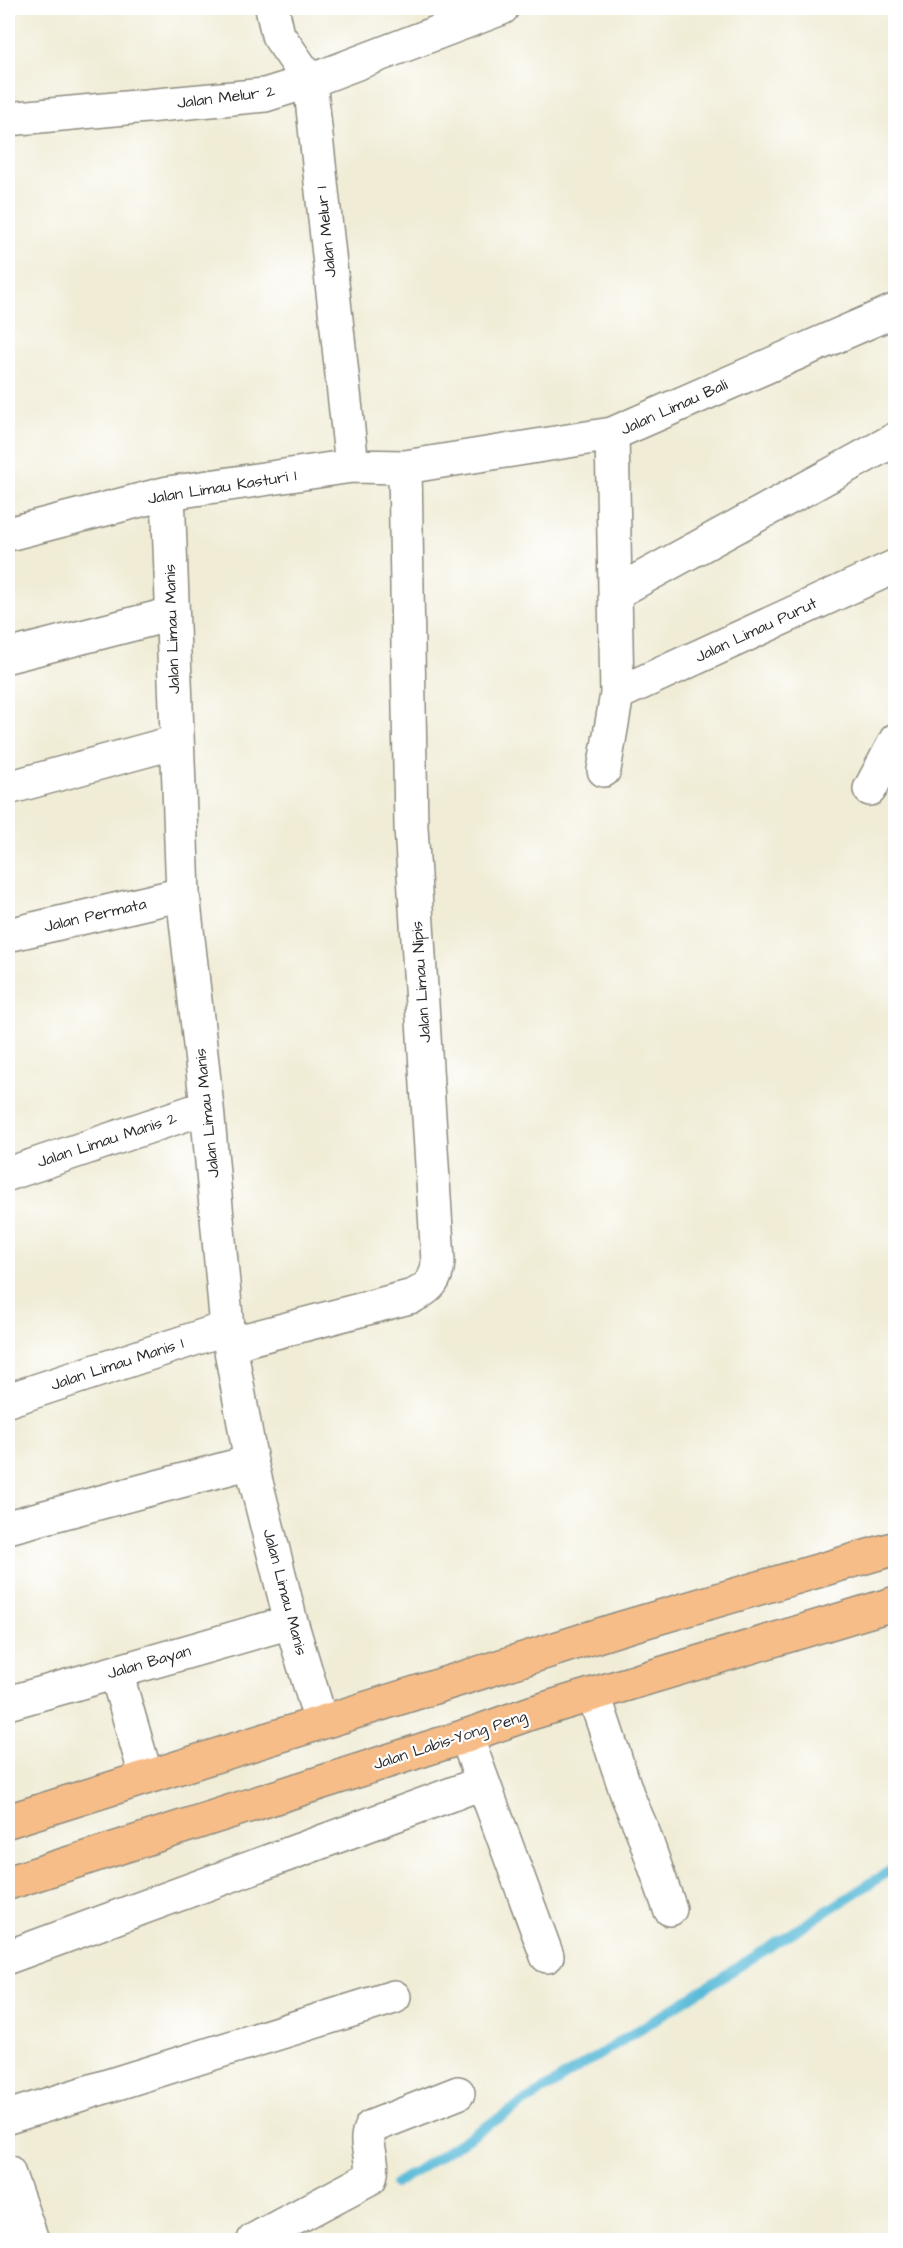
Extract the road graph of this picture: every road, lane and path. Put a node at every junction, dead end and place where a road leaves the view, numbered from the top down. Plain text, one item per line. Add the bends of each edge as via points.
1 (272, 8) edge
2 (502, 8) edge
3 (310, 81) junction
4 (8, 119) edge
5 (896, 310) edge
6 (612, 434) junction
7 (896, 439) edge
8 (352, 466) junction
9 (405, 467) junction
10 (168, 493) junction
11 (8, 534) edge
12 (896, 566) edge
13 (615, 593) junction
14 (172, 614) junction
15 (8, 656) edge
16 (617, 694) junction
17 (896, 740) edge
18 (176, 742) junction
19 (604, 770) dead end
20 (8, 788) edge
21 (870, 789) dead end
22 (183, 894) junction
23 (8, 935) edge
24 (207, 1107) junction
25 (8, 1174) edge
26 (229, 1336) junction
27 (8, 1400) edge
28 (251, 1462) junction
29 (8, 1527) edge
30 (896, 1548) edge
31 (895, 1605) edge
32 (291, 1622) junction
33 (116, 1672) junction
34 (594, 1695) junction
35 (8, 1702) edge
36 (321, 1722) junction
37 (466, 1736) junction
38 (146, 1776) junction
39 (482, 1783) junction
40 (8, 1821) edge
41 (8, 1883) edge
42 (670, 1910) dead end
43 (548, 1956) dead end
44 (8, 1958) edge
45 (394, 1997) dead end
46 (458, 2093) dead end
47 (8, 2117) edge
48 (8, 2172) edge
49 (32, 2241) edge
50 (254, 2241) edge

1 - 3 street, Jalan Melur 1 via 278,35
2 - 3 street, Jalan Melur 2
3 - 4 street, Jalan Melur 2 via 265,95
3 - 8 street, Jalan Melur 1
5 - 6 street, Jalan Limau Bali
6 - 9 street, Jalan Limau Bali
6 - 13 street
7 - 13 street
8 - 9 street, Jalan Limau Kasturi 1
8 - 10 street, Jalan Limau Kasturi 1
9 - 26 street, Jalan Limau Nipis via 412,836 437,1272 432,1283 413,1296
10 - 11 street, Jalan Limau Kasturi 1
10 - 14 street, Jalan Limau Manis
12 - 16 street, Jalan Limau Purut
13 - 16 street
14 - 15 street
14 - 18 street, Jalan Limau Manis
16 - 19 street
17 - 21 street
18 - 20 street
18 - 22 street, Jalan Limau Manis
22 - 23 street, Jalan Permata
22 - 24 street, Jalan Limau Manis
24 - 25 street, Jalan Limau Manis 2
24 - 26 street, Jalan Limau Manis
26 - 27 street, Jalan Limau Manis 1
26 - 28 street, Jalan Limau Manis
28 - 29 street
28 - 32 street, Jalan Limau Manis
30 - 36 highway
31 - 34 highway, Jalan Labis-Yong Peng
32 - 33 street, Jalan Bayan
32 - 36 street, Jalan Limau Manis
33 - 35 street, Jalan Bayan
33 - 38 street
34 - 37 highway, Jalan Labis-Yong Peng
34 - 42 street
36 - 38 highway
37 - 39 street
37 - 41 highway, Jalan Labis-Yong Peng
38 - 40 highway
39 - 43 street
39 - 44 street
45 - 47 street
46 - 50 street via 371,2127 366,2136 373,2169 370,2178
48 - 49 street

